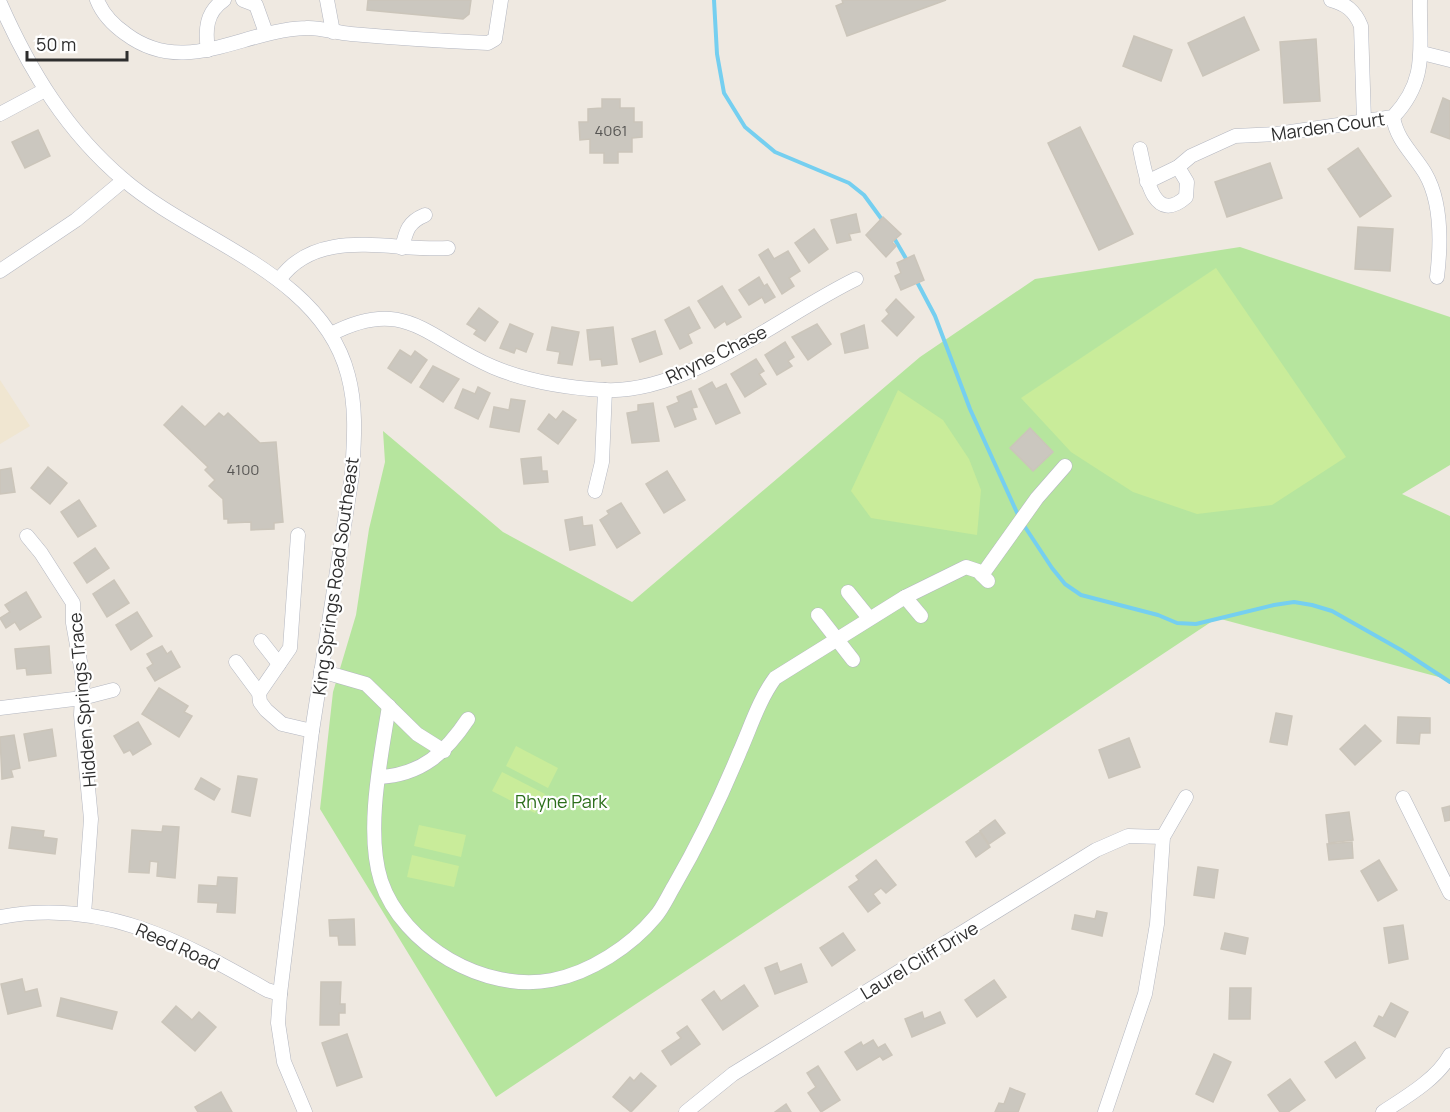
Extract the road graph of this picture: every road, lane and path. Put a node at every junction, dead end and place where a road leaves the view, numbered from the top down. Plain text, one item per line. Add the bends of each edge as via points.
1 (97, 0) edge
2 (224, 0) edge
3 (243, 0) edge
4 (327, 0) edge
5 (501, 0) edge
6 (1331, 0) edge
7 (1420, 0) edge
8 (0, 3) edge
9 (333, 32) junction
10 (266, 33) junction
11 (208, 50) junction
12 (1422, 53) junction
13 (1450, 60) edge
14 (45, 90) junction
15 (0, 114) edge
16 (1393, 117) junction
17 (1364, 121) junction
18 (1140, 149) dead end
19 (1178, 167) junction
20 (124, 180) junction
21 (1148, 182) junction
22 (425, 215) dead end
23 (402, 248) junction
24 (448, 248) dead end
25 (0, 271) edge
26 (1437, 277) dead end
27 (856, 279) dead end
28 (279, 280) junction
29 (331, 334) junction
30 (605, 390) junction
31 (1065, 466) dead end
32 (595, 490) dead end
33 (298, 535) dead end
34 (27, 536) dead end
35 (848, 592) dead end
36 (905, 597) junction
37 (818, 615) dead end
38 (921, 616) dead end
39 (869, 618) junction
40 (836, 640) junction
41 (261, 641) dead end
42 (853, 660) dead end
43 (236, 662) dead end
44 (279, 664) junction
45 (321, 671) junction
46 (113, 690) dead end
47 (259, 693) junction
48 (82, 698) junction
49 (389, 706) junction
50 (0, 708) edge
51 (468, 719) dead end
52 (312, 731) junction
53 (444, 752) junction
54 (379, 777) junction
55 (1186, 797) dead end
56 (1403, 798) dead end
57 (1163, 837) junction
58 (1450, 893) edge
59 (84, 914) junction
60 (0, 917) edge
61 (280, 994) junction
62 (1450, 1055) edge
63 (1400, 1108) edge
64 (305, 1112) edge
65 (686, 1112) edge
66 (1105, 1112) edge
67 (1383, 1112) edge

1 - 11 street via 111,22 145,46 183,54
2 - 11 street via 208,18
3 - 10 street via 256,5
4 - 9 street
5 - 9 street via 495,39 488,43
6 - 17 street via 1349,7 1361,26
7 - 12 street, Marden Court
8 - 14 street, King Springs Road Southeast
9 - 10 street via 307,28
10 - 11 street
12 - 13 street
12 - 16 street, Marden Court via 1417,82 1405,105
14 - 15 street
14 - 20 street, King Springs Road Southeast via 76,133
16 - 17 street, Marden Court
16 - 26 street via 1396,133 1426,176 1436,202
17 - 19 street, Marden Court via 1236,136 1191,156
18 - 21 street
19 - 21 street, Marden Court
19 - 21 street via 1187,182 1188,192 1182,201 1161,204
20 - 25 street via 83,215
20 - 28 street, King Springs Road Southeast
22 - 23 street via 407,228
23 - 24 street
23 - 28 street via 342,244 299,260
27 - 30 street, Rhyne Chase via 697,367 663,381
28 - 29 street, King Springs Road Southeast via 313,309
29 - 30 street, Rhyne Chase via 376,317 399,319 511,373
29 - 45 street, King Springs Road Southeast via 349,377 355,435 347,516
30 - 32 street via 602,462
31 - 36 street via 985,578 966,567
33 - 44 street via 292,635 290,648
34 - 48 street, Hidden Springs Trace via 73,603
35 - 39 street
36 - 38 street
36 - 39 street
37 - 40 street
39 - 40 street
40 - 42 street
40 - 54 street via 775,678 763,694 740,753 688,861 656,916 596,964 552,980 512,981 474,971 429,946 404,924 387,897 377,861
41 - 44 street
43 - 47 street
44 - 47 street
45 - 49 street via 366,684
45 - 52 street, King Springs Road Southeast
46 - 48 street
47 - 52 street via 260,702 282,724
48 - 50 street
48 - 59 street, Hidden Springs Trace via 91,819
49 - 53 street via 417,734
49 - 54 street
51 - 53 street
52 - 61 street, King Springs Road Southeast
53 - 54 street via 405,771
55 - 57 street
56 - 58 street
57 - 65 street, Laurel Cliff Drive via 1128,836 1096,850 733,1074
57 - 66 street via 1157,924 1145,994
59 - 60 street, Reed Road via 38,912
59 - 61 street, Reed Road via 160,933
61 - 64 street, King Springs Road Southeast via 278,1023 284,1062
62 - 63 street
63 - 67 street

